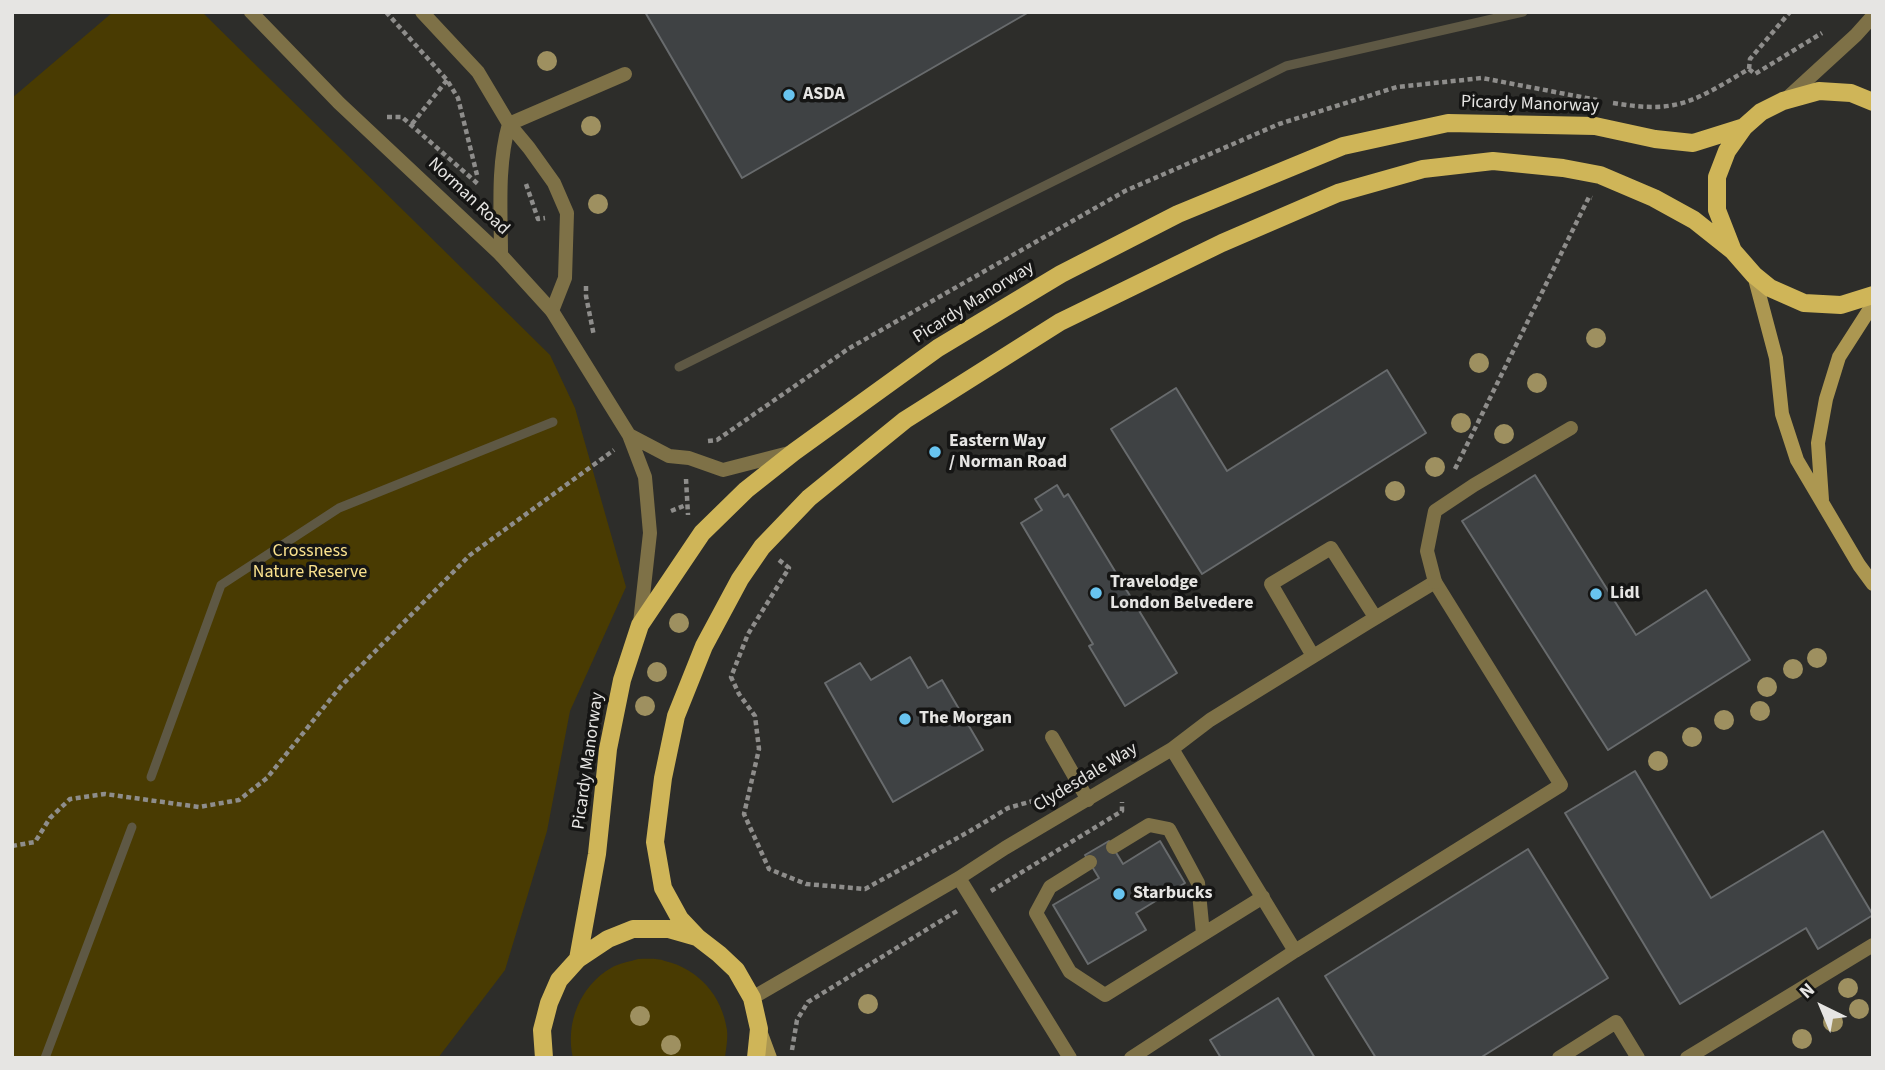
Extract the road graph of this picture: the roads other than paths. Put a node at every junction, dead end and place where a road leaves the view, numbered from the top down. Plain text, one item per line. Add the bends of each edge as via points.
1 (251, 12) edge
2 (422, 12) edge
3 (1873, 16) edge
4 (625, 74) dead end
5 (1783, 102) junction
6 (1873, 102) edge
7 (509, 124) junction
8 (1744, 128) junction
9 (1733, 251) junction
10 (501, 255) junction
11 (1754, 275) junction
12 (1873, 295) edge
13 (1873, 304) edge
14 (552, 311) junction
15 (1571, 428) dead end
16 (629, 435) junction
17 (794, 452) junction
18 (1822, 505) junction
19 (1435, 582) junction
20 (1873, 584) edge
21 (1375, 617) junction
22 (640, 625) junction
23 (1313, 656) junction
24 (1052, 737) dead end
25 (1172, 749) junction
26 (1088, 800) junction
27 (1113, 847) dead end
28 (1090, 862) dead end
29 (959, 878) junction
30 (1263, 897) junction
31 (1203, 934) junction
32 (696, 937) junction
33 (1873, 945) edge
34 (1296, 951) junction
35 (578, 959) junction
36 (752, 998) junction
37 (759, 1029) junction
38 (544, 1058) edge
39 (757, 1058) edge
40 (770, 1058) edge
41 (1070, 1058) edge
42 (1131, 1058) edge
43 (1559, 1058) edge
44 (1638, 1058) edge
45 (1687, 1058) edge

1 - 10 street, Norman Road via 339,103
2 - 7 street via 478,72
3 - 5 street
4 - 7 street
5 - 6 main road via 1819,92 1851,93
5 - 8 main road via 1761,112
7 - 10 street via 502,147
7 - 14 street via 554,183 567,213 565,278
8 - 9 main road via 1727,150 1717,177 1717,210
8 - 17 main road, Picardy Manorway via 1693,143 1595,126 1448,123 1343,146 1178,214 1061,274 938,348
9 - 11 main road
9 - 32 main road via 1694,220 1600,176 1493,161 1423,169 1338,193 1210,249 1060,322 905,420 809,498 762,547 704,646 676,716 655,842 663,887
10 - 14 street, Norman Road
11 - 12 main road via 1770,288 1804,303 1841,305
11 - 18 main road via 1776,358 1782,414 1797,460
13 - 18 main road via 1839,357 1826,399 1818,443
14 - 16 street, Norman Road
15 - 19 street via 1435,511 1427,551
16 - 17 street via 669,456 723,470
16 - 22 street, Norman Road via 645,477 650,533
17 - 22 main road, Picardy Manorway via 702,533
18 - 20 main road
19 - 21 street, Clydesdale Way
19 - 34 street via 1562,785
21 - 23 street, Clydesdale Way
21 - 23 street via 1331,548 1271,583
22 - 35 main road, Picardy Manorway via 622,680 608,749 597,854
23 - 25 street, Clydesdale Way
24 - 26 street
25 - 26 street, Clydesdale Way
25 - 30 street
26 - 29 street, Clydesdale Way
27 - 31 street via 1149,825 1169,829 1198,883
28 - 31 street via 1050,887 1036,913 1070,972 1105,995
29 - 36 street, Clydesdale Way
29 - 41 street
30 - 31 street
30 - 34 street
32 - 35 main road via 669,929 633,929
32 - 36 main road via 736,970
33 - 45 street
34 - 42 street
35 - 38 main road via 559,981 549,1003 542,1030
36 - 37 main road
37 - 39 main road
37 - 40 main road
43 - 44 street via 1616,1022

